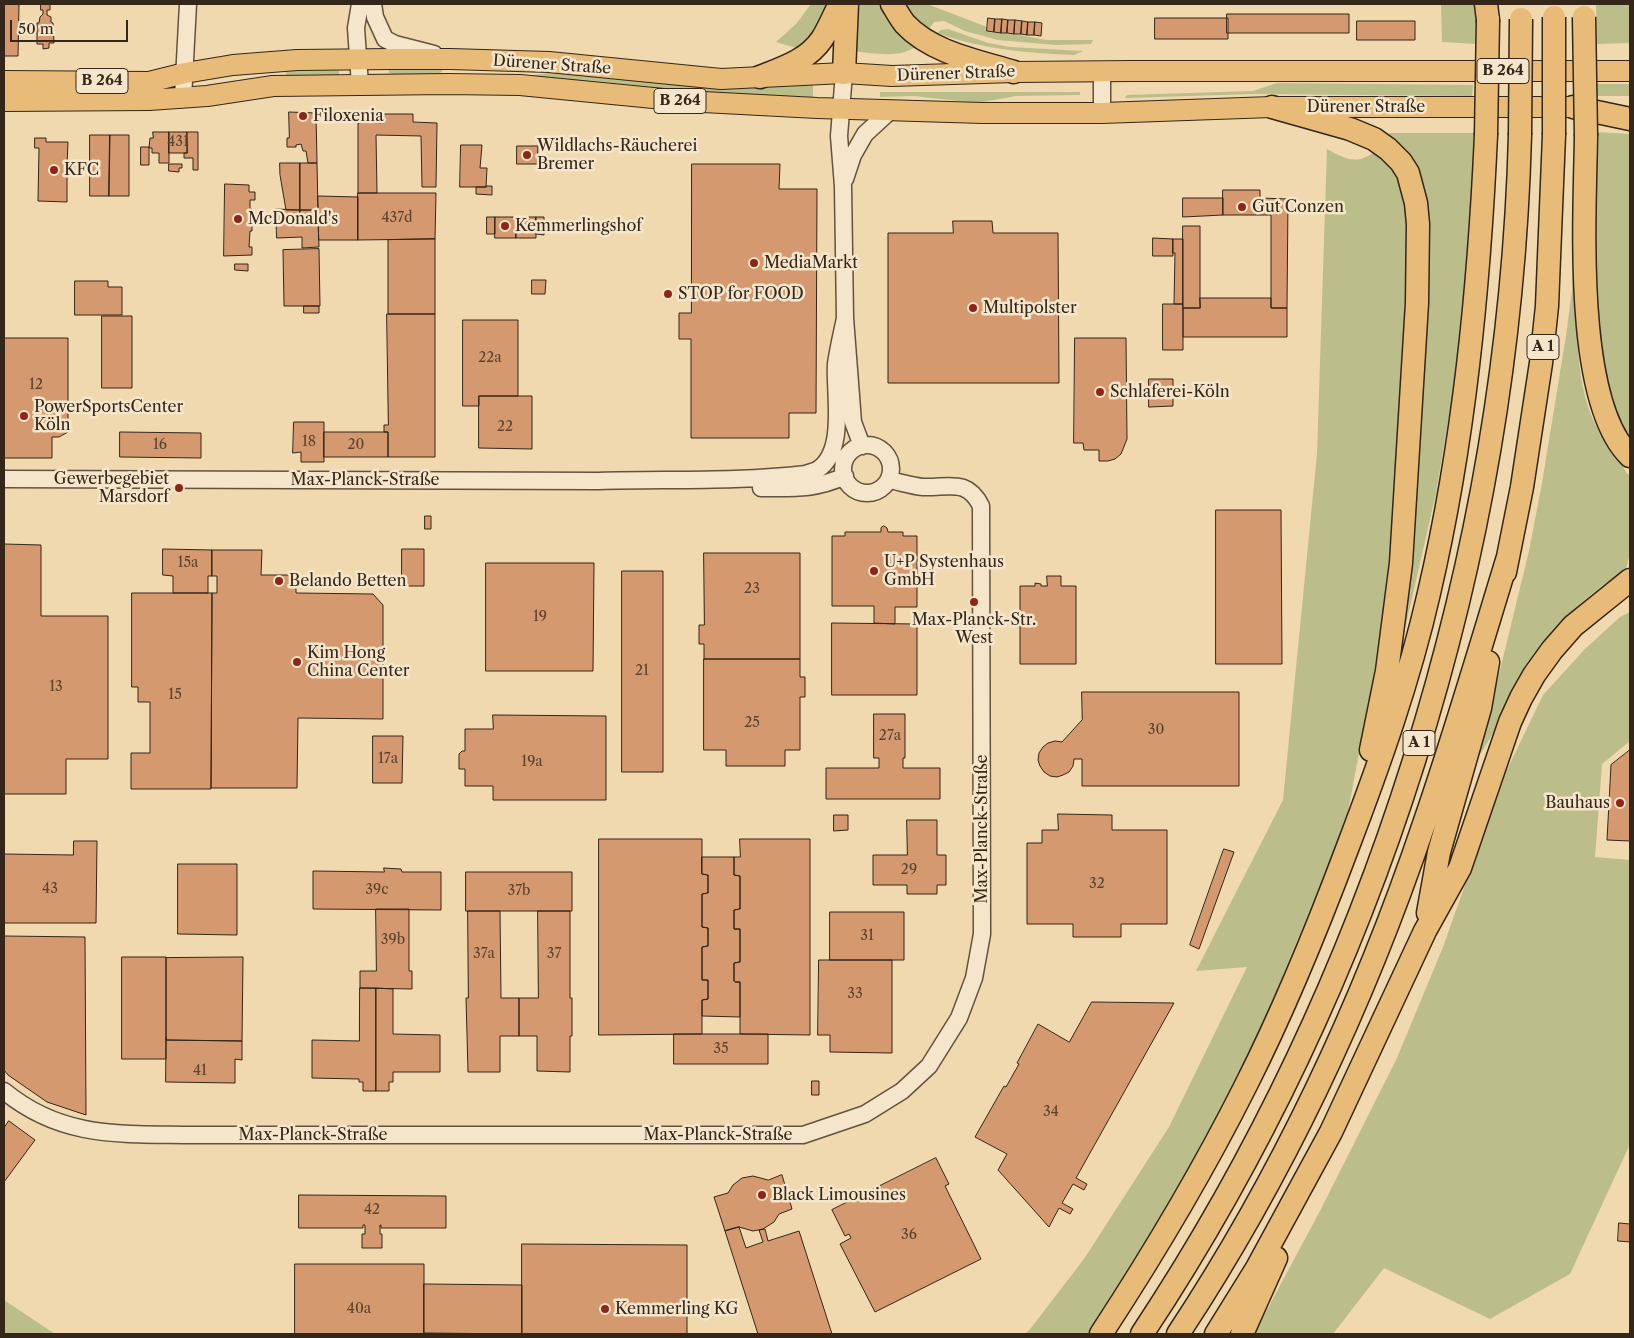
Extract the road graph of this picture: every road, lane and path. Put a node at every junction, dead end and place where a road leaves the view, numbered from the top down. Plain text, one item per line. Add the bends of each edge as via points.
1 (188, 4) edge
2 (360, 4) edge
3 (373, 4) edge
4 (840, 4) edge
5 (847, 4) edge
6 (892, 4) edge
7 (1487, 9) edge
8 (1554, 11) edge
9 (1584, 11) edge
10 (1521, 12) edge
11 (357, 59) junction
12 (450, 59) junction
13 (1630, 71) edge
14 (1014, 72) junction
15 (1102, 72) junction
16 (185, 73) junction
17 (844, 74) junction
18 (760, 77) junction
19 (4, 81) edge
20 (360, 85) junction
21 (183, 98) junction
22 (4, 101) edge
23 (1272, 107) junction
24 (1573, 107) junction
25 (1630, 107) edge
26 (840, 109) junction
27 (891, 110) junction
28 (1102, 113) junction
29 (1630, 119) edge
30 (843, 186) junction
31 (845, 318) junction
32 (862, 446) junction
33 (1630, 456) edge
34 (845, 476) junction
35 (4, 479) edge
36 (726, 480) junction
37 (889, 480) junction
38 (1508, 557) junction
39 (1630, 580) edge
40 (1358, 820) junction
41 (1425, 931) junction
42 (4, 1091) edge
43 (1306, 1180) junction
44 (1101, 1334) edge
45 (1142, 1334) edge
46 (1178, 1334) edge
47 (1216, 1334) edge
48 (1242, 1334) edge

1 - 16 street
2 - 11 street via 356,28
3 - 12 street via 385,39
4 - 18 highway via 822,39 806,56
5 - 17 highway
6 - 14 highway via 904,23 927,40 952,53
7 - 40 highway, bridge via 1483,203 1453,473 1429,594 1400,703
8 - 38 highway, A 1, bridge via 1554,135 1548,306 1542,363
9 - 33 highway, bridge via 1584,230 1589,346 1609,425
10 - 45 highway, A 1, bridge via 1515,233 1490,437 1472,539 1424,729 1349,941 1308,1035 1227,1194
11 - 12 main road, Dürener Straße / B 264
11 - 16 main road, Dürener Straße / B 264 via 233,65
11 - 20 street
12 - 18 main road, Dürener Straße / B 264 via 549,62 721,79
13 - 15 main road, Dürener Straße / B 264
14 - 15 main road, Dürener Straße / B 264
14 - 17 main road, Dürener Straße / B 264 via 892,76
15 - 28 street
16 - 19 main road, Dürener Straße / B 264 via 149,82
16 - 21 street
17 - 18 main road, Dürener Straße / B 264
17 - 26 street, Max-Planck-Straße
20 - 21 main road, Dürener Straße / B 264 via 273,86
20 - 26 main road, Dürener Straße / B 264 via 520,85 684,101
21 - 22 main road, Dürener Straße / B 264
23 - 24 main road, Dürener Straße / B 264
23 - 28 main road, Dürener Straße / B 264
23 - 40 highway via 1374,139 1402,162 1416,204 1417,303 1401,563 1387,671
24 - 25 main road, Dürener Straße / B 264
24 - 29 highway
26 - 27 main road, Dürener Straße / B 264
26 - 30 street, Max-Planck-Straße
27 - 28 main road, Dürener Straße / B 264
27 - 30 street, Max-Planck-Straße via 865,134 853,155
30 - 31 street, Max-Planck-Straße
31 - 32 street, Max-Planck-Straße via 853,422
31 - 36 street, Max-Planck-Straße via 836,364 836,433 828,460 818,470 806,474
32 - 34 street via 846,458
32 - 37 street via 876,447 886,453 891,467
34 - 36 street, Max-Planck-Straße via 812,488 750,488
34 - 37 street via 851,486 866,493 880,489
35 - 36 street, Max-Planck-Straße
37 - 42 street, Max-Planck-Straße via 921,487 964,488 975,494 981,506 982,934 974,978 959,1018 929,1066 902,1091 865,1114 803,1135 115,1135 77,1128 40,1116
38 - 41 highway via 1480,708 1439,852
38 - 46 highway, A 1 via 1425,823 1359,994 1325,1072 1272,1177 1238,1240
39 - 41 highway via 1573,626 1552,650 1526,690 1510,722 1460,868
40 - 44 highway via 1314,935 1246,1084 1176,1214
41 - 43 highway
43 - 47 highway
43 - 48 highway via 1260,1298

